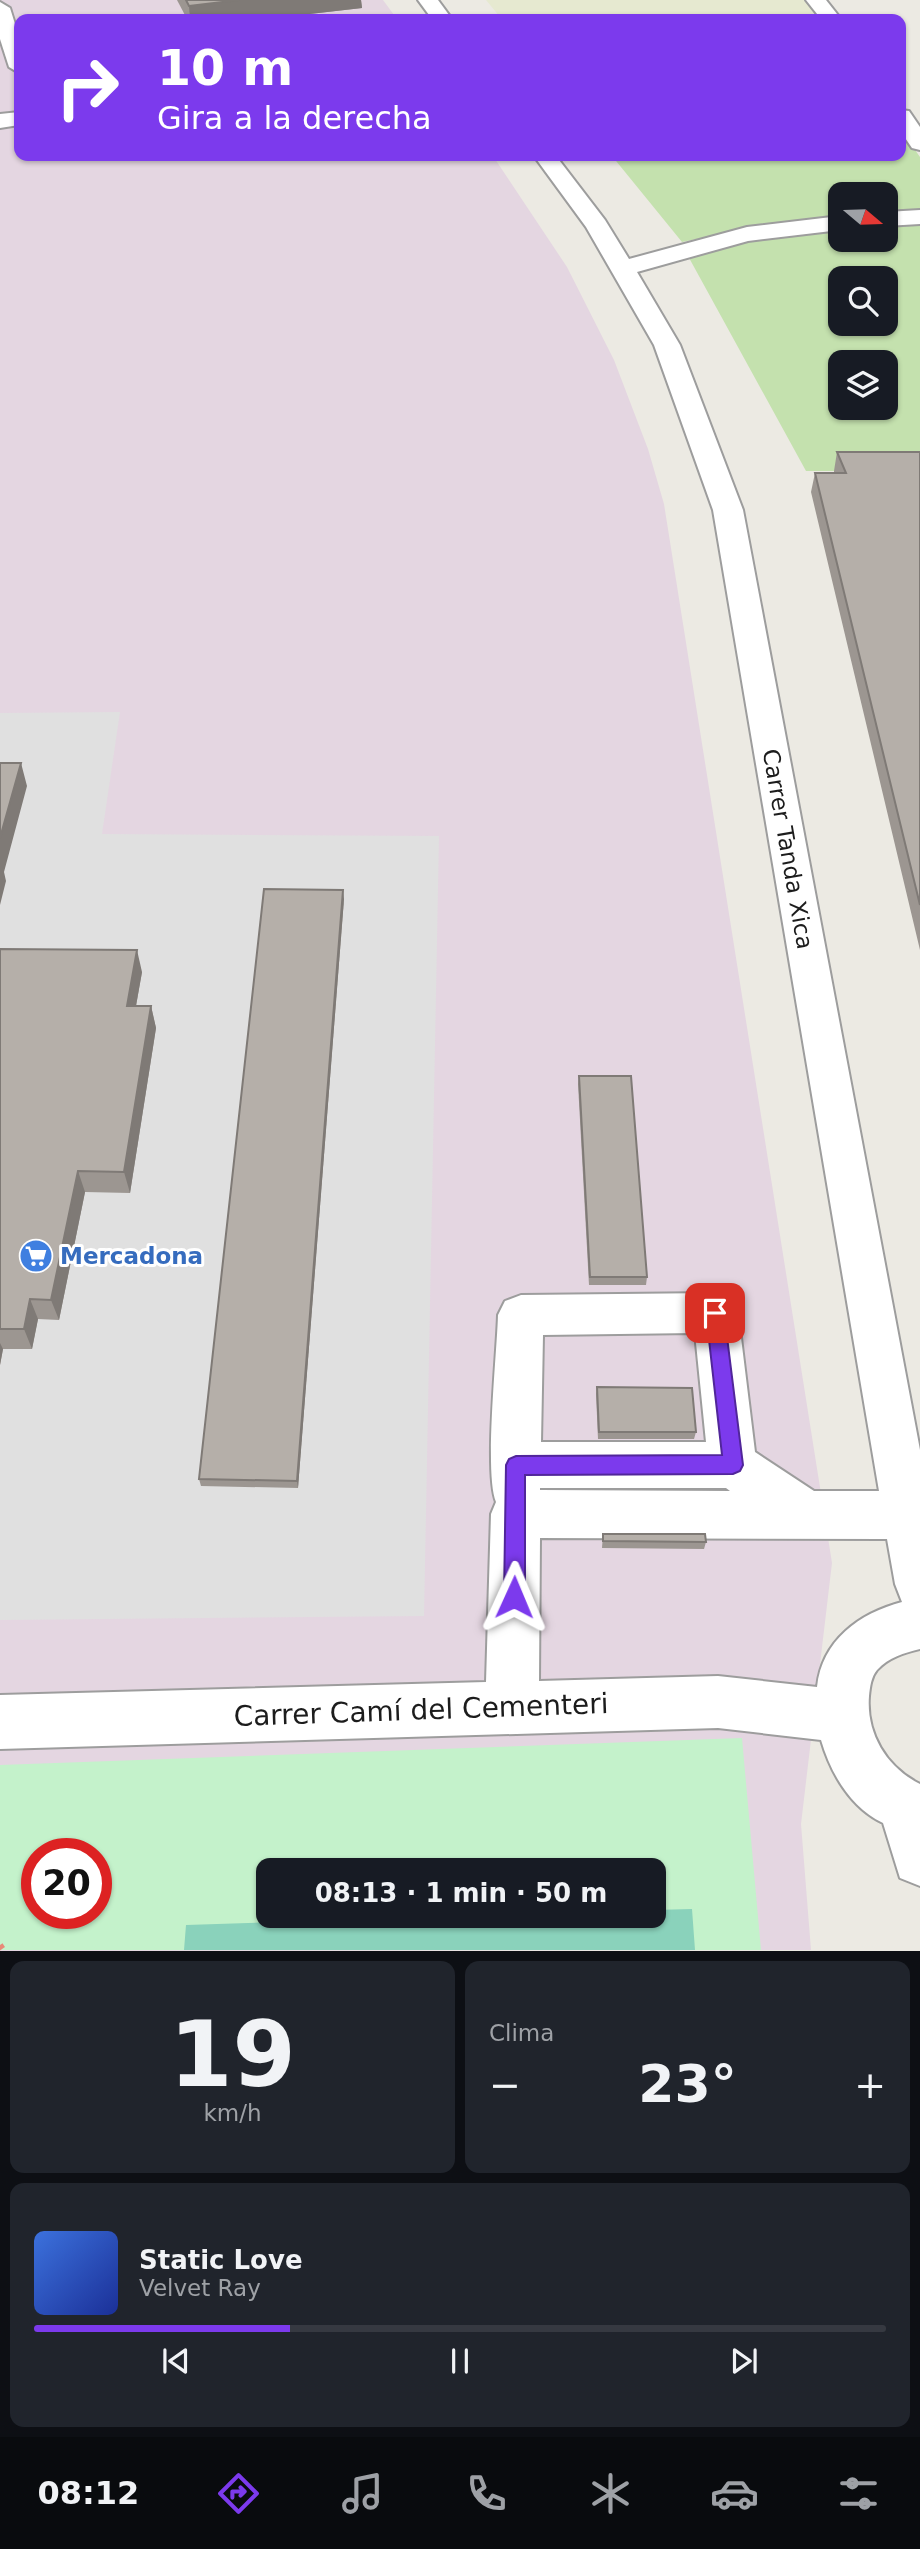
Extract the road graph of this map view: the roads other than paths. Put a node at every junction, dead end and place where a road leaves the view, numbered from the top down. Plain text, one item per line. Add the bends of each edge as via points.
1 (428, 0) edge
2 (816, 0) edge
3 (0, 8) edge
4 (439, 14) edge
5 (827, 14) edge
6 (14, 51) edge
7 (906, 123) edge
8 (920, 143) edge
9 (549, 161) edge
10 (920, 216) edge
11 (898, 218) edge
12 (828, 224) edge
13 (622, 268) junction
14 (516, 1465) junction
15 (733, 1465) junction
16 (516, 1514) junction
17 (808, 1515) junction
18 (907, 1516) junction
19 (920, 1584) edge
20 (920, 1623) edge
21 (512, 1706) junction
22 (841, 1716) junction
23 (0, 1722) edge
24 (915, 1827) edge

1 - 4 street
2 - 5 street
3 - 6 street
7 - 8 street
9 - 13 street, Carrer Tanda Xica via 597,225
10 - 11 street
12 - 13 street via 747,234
13 - 18 street, Carrer Tanda Xica via 667,345 727,510
14 - 15 street
14 - 15 street via 520,1315 715,1313
14 - 16 street
15 - 17 street
16 - 17 street
16 - 21 street
17 - 18 street
18 - 19 street, Carrer Tanda Xica
20 - 22 street via 898,1625 872,1636 852,1657 841,1685
21 - 22 street, Carrer Camí del Cementeri via 718,1702
21 - 23 street, Carrer Camí del Cementeri
22 - 24 street via 848,1745 862,1770

